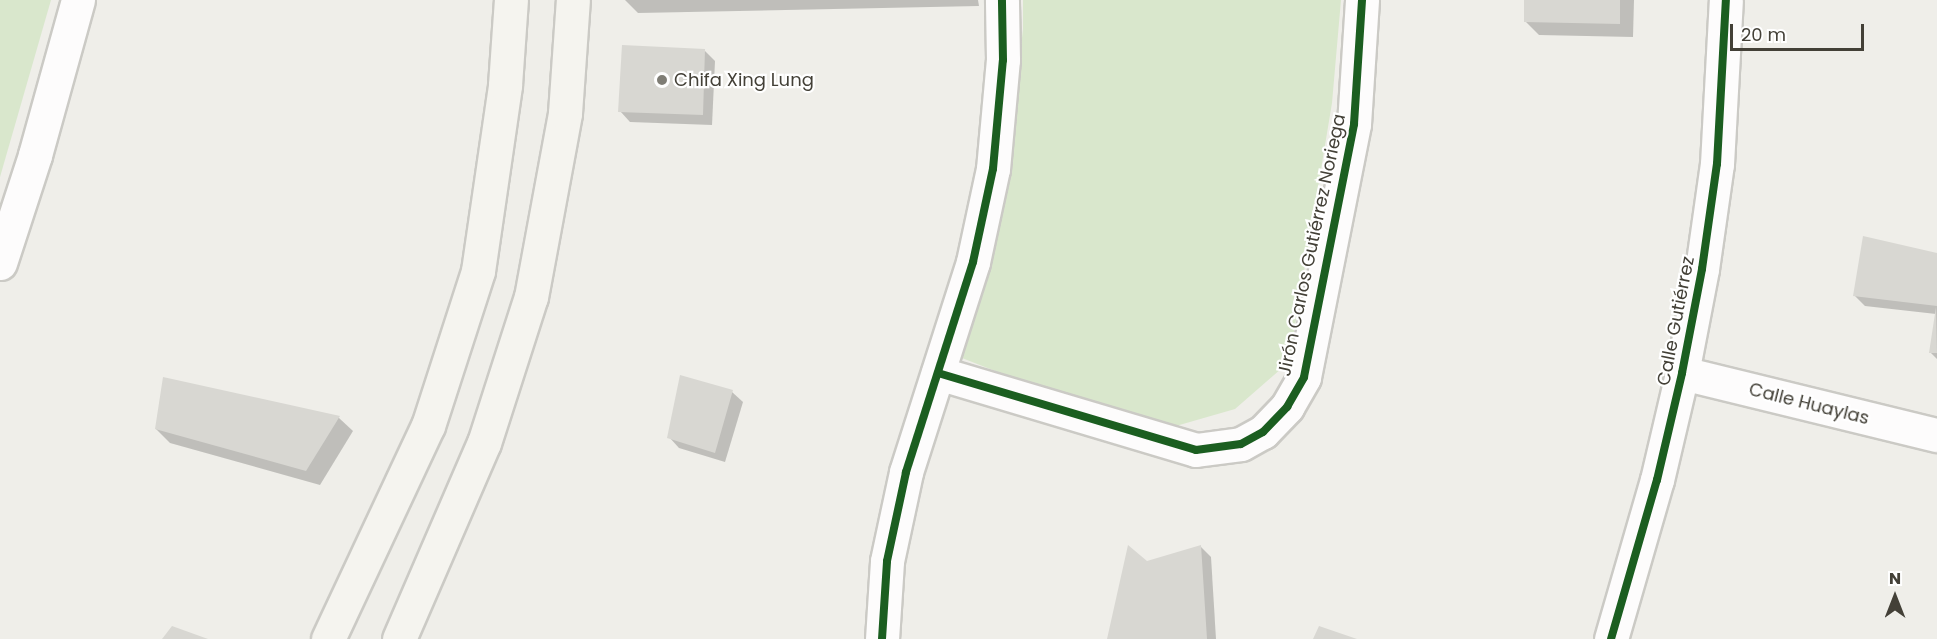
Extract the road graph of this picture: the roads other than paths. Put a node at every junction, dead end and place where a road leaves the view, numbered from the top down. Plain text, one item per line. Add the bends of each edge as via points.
1 (78, 0) edge
2 (511, 0) edge
3 (573, 0) edge
4 (1002, 0) edge
5 (1362, 0) edge
6 (1726, 0) edge
7 (0, 263) edge
8 (1682, 373) junction
9 (938, 374) junction
10 (1937, 435) edge
11 (328, 639) edge
12 (399, 639) edge
13 (882, 639) edge
14 (1611, 639) edge

1 - 7 street
2 - 11 main road via 505,85 478,271 428,426
3 - 12 main road via 566,113 531,297 484,444
4 - 9 street via 1003,60 993,169 973,262
5 - 9 street, Jirón Carlos Gutiérrez Noriega via 1354,124 1304,377 1287,407 1263,432 1241,444 1196,450
6 - 8 street, Calle Gutiérrez via 1717,164
8 - 10 street, Calle Huaylas
8 - 14 street, Calle Gutiérrez via 1654,491
9 - 13 street via 906,472 887,561

